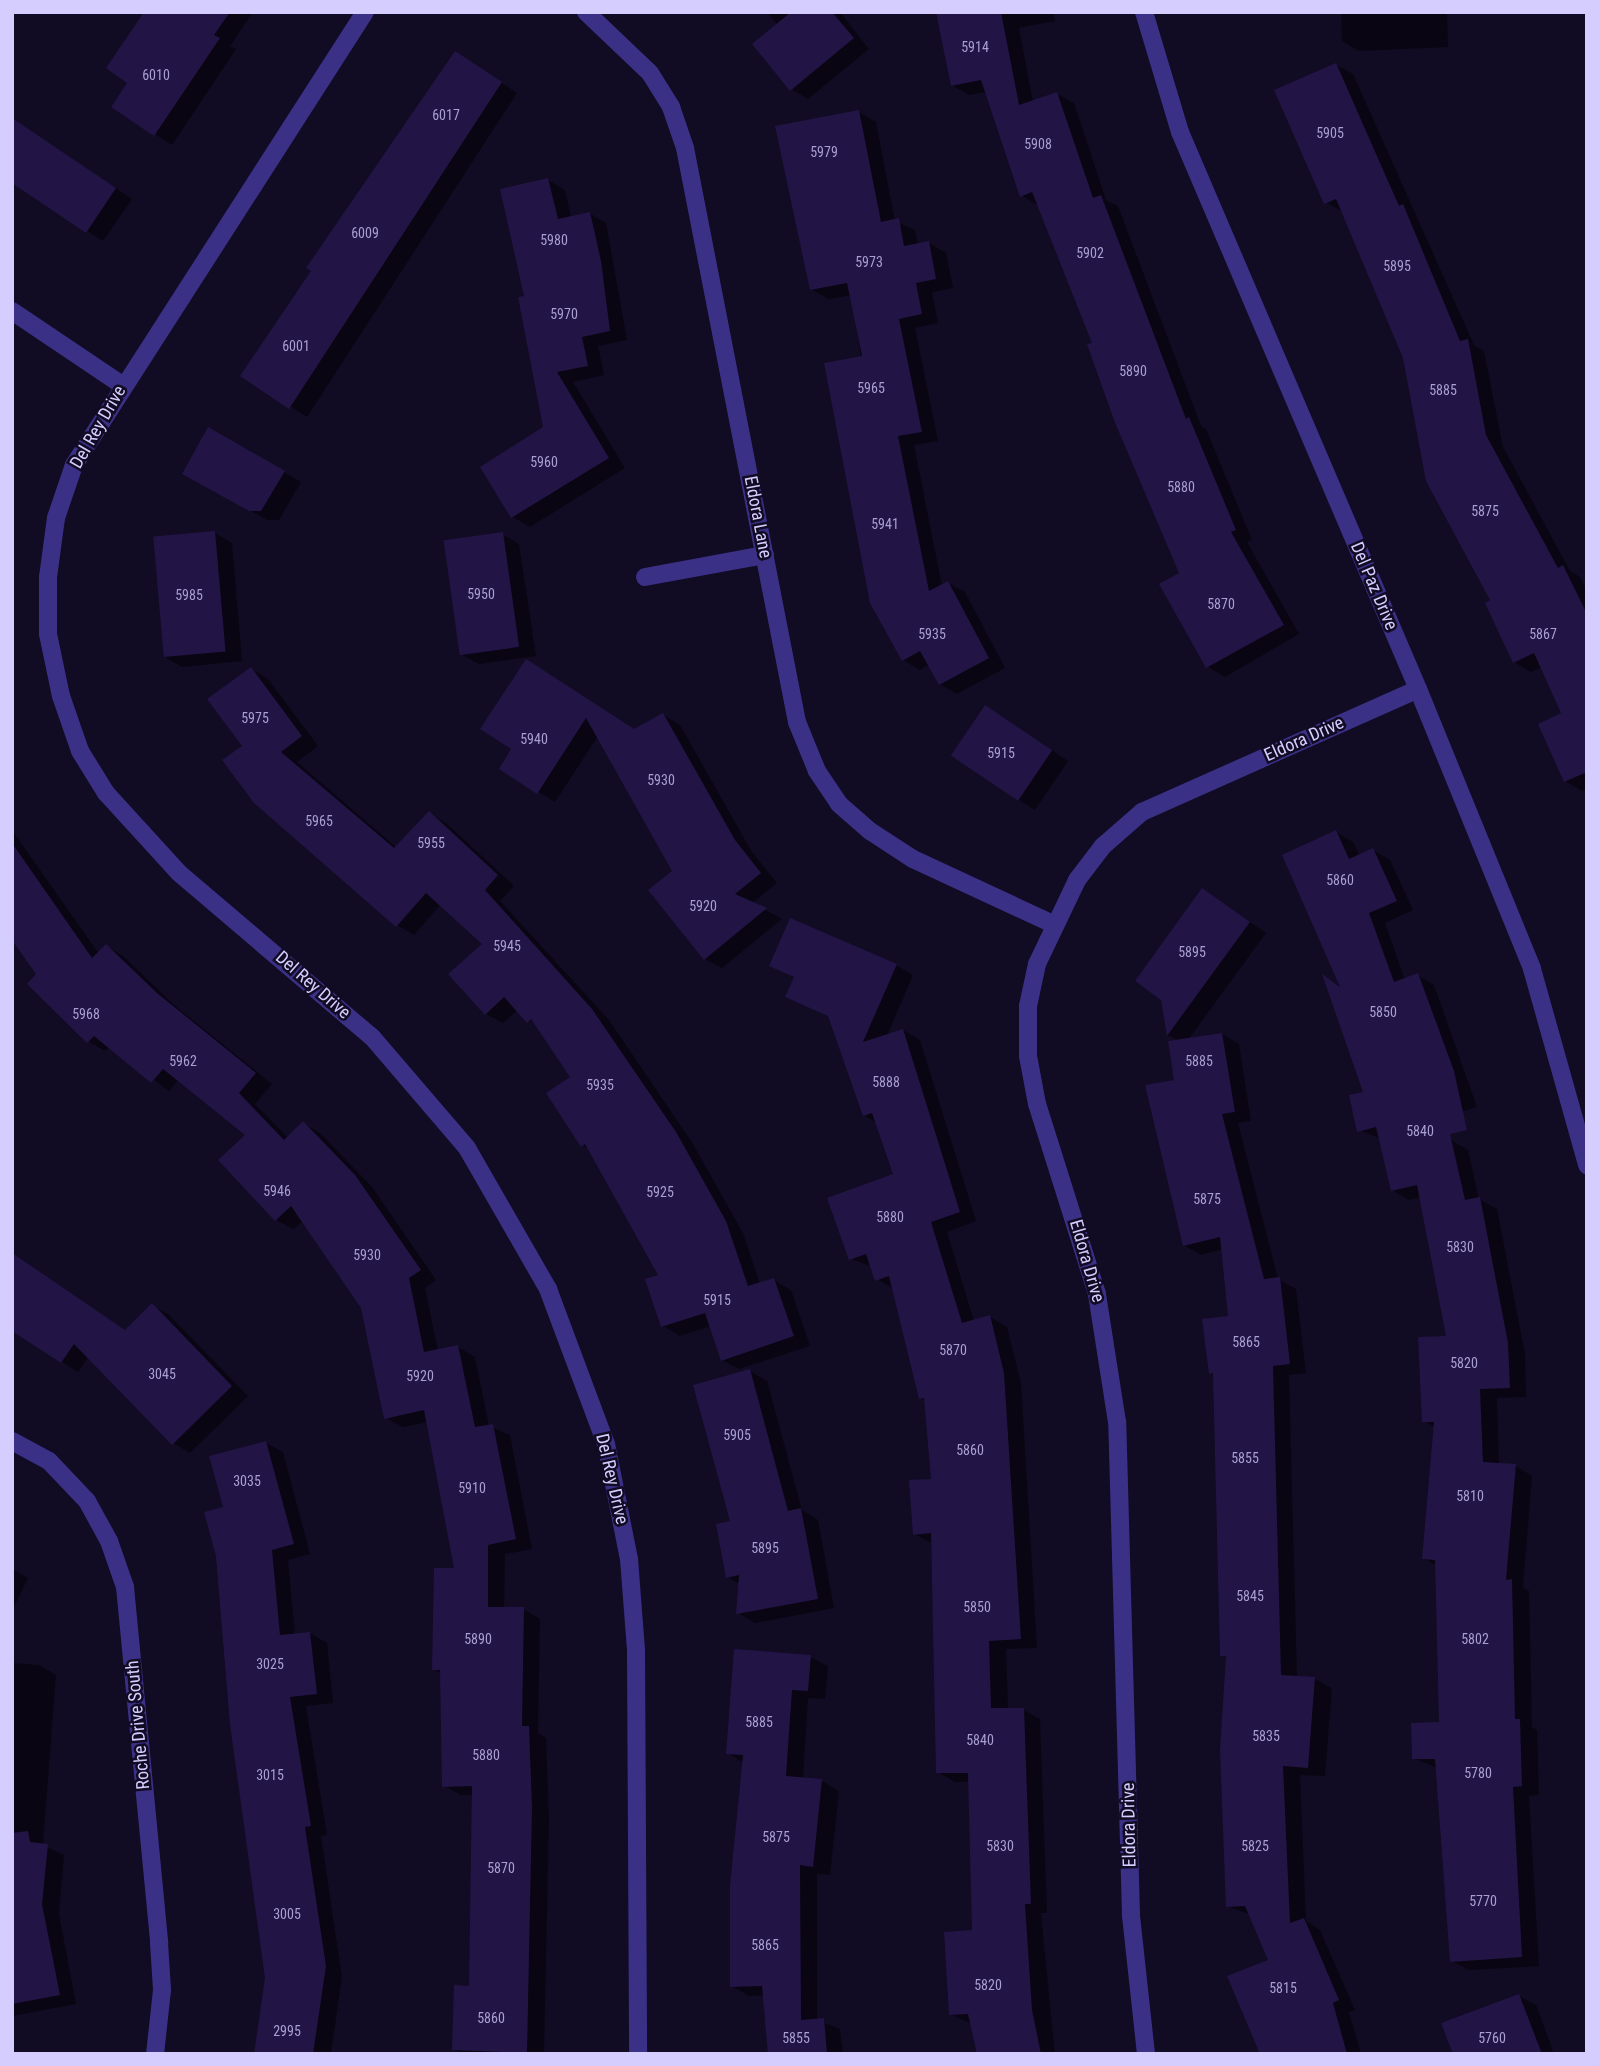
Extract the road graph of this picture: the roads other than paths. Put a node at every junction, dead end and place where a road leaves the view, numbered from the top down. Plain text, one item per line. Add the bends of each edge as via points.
1 (365, 12) edge
2 (586, 12) edge
3 (1144, 12) edge
4 (12, 311) edge
5 (122, 385) junction
6 (765, 555) junction
7 (645, 577) dead end
8 (1418, 689) junction
9 (1053, 924) junction
10 (1587, 1165) edge
11 (12, 1441) edge
12 (155, 2054) edge
13 (638, 2054) edge
14 (1146, 2054) edge

1 - 5 street, Del Rey Drive
2 - 6 street, Eldora Lane via 650,73 671,107 685,148
3 - 8 street, Del Paz Drive via 1180,132
4 - 5 street
5 - 13 street, Del Rey Drive via 74,465 56,518 48,577 48,634 61,696 80,751 114,803 179,873 308,979 380,1046 467,1148 548,1289 606,1444 629,1559 636,1650
6 - 7 street
6 - 9 street, Eldora Lane via 797,722 817,771 839,804 913,859
8 - 9 street, Eldora Drive via 1142,813 1103,846 1077,880
8 - 10 street, Del Paz Drive via 1532,969
9 - 14 street, Eldora Drive via 1037,964 1028,1006 1028,1056 1037,1104 1097,1294 1117,1422 1131,1915
11 - 12 street, Roche Drive South via 49,1461 87,1501 125,1587 159,1943 162,1990

